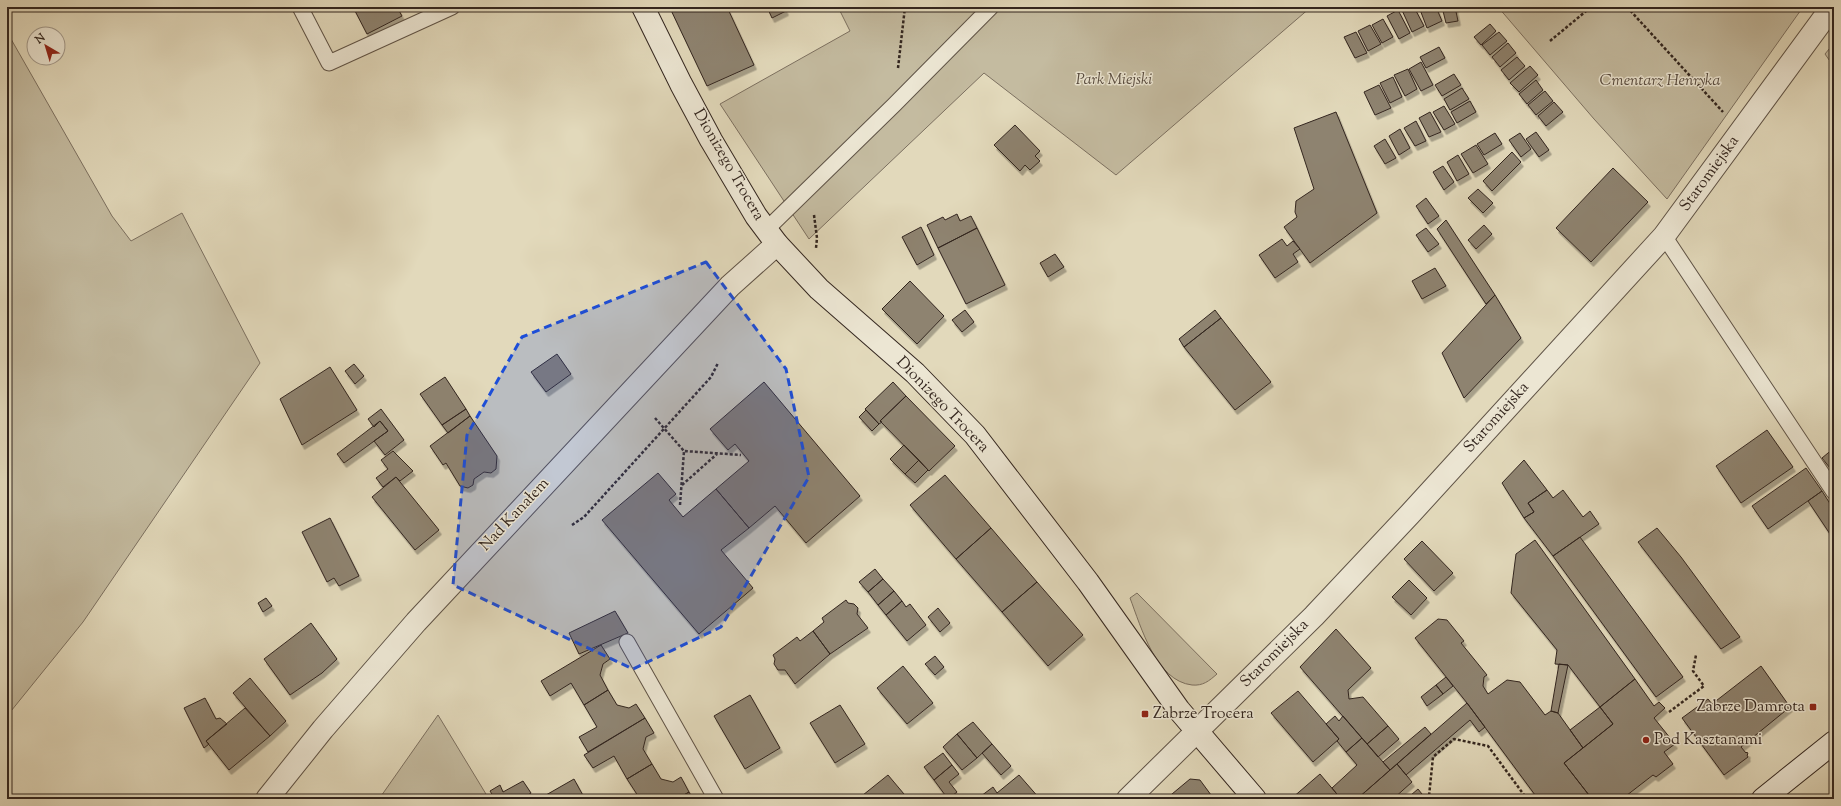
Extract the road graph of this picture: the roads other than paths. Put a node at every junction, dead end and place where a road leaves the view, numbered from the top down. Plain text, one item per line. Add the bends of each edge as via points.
1 (300, 7) edge
2 (452, 7) edge
3 (643, 7) edge
4 (991, 7) edge
5 (1832, 7) edge
6 (1664, 236) junction
7 (772, 237) junction
8 (1834, 492) edge
9 (627, 642) dead end
10 (1197, 731) junction
11 (1834, 742) edge
12 (267, 799) edge
13 (716, 799) edge
14 (1128, 799) edge
15 (1255, 799) edge
16 (1763, 799) edge

1 - 2 lane via 329,63
3 - 7 street, Dionizego Trocera via 711,140 756,216
4 - 7 lane via 815,182
5 - 6 street, Staromiejska
6 - 8 lane
6 - 10 street, Staromiejska via 1314,616
7 - 10 street, Dionizego Trocera via 819,289 915,373 975,435 1083,576 1158,683
7 - 12 street, Nad Kanałem via 748,268 432,605 323,730
9 - 13 lane
10 - 14 street, Staromiejska
10 - 15 street, Dionizego Trocera
11 - 16 street

